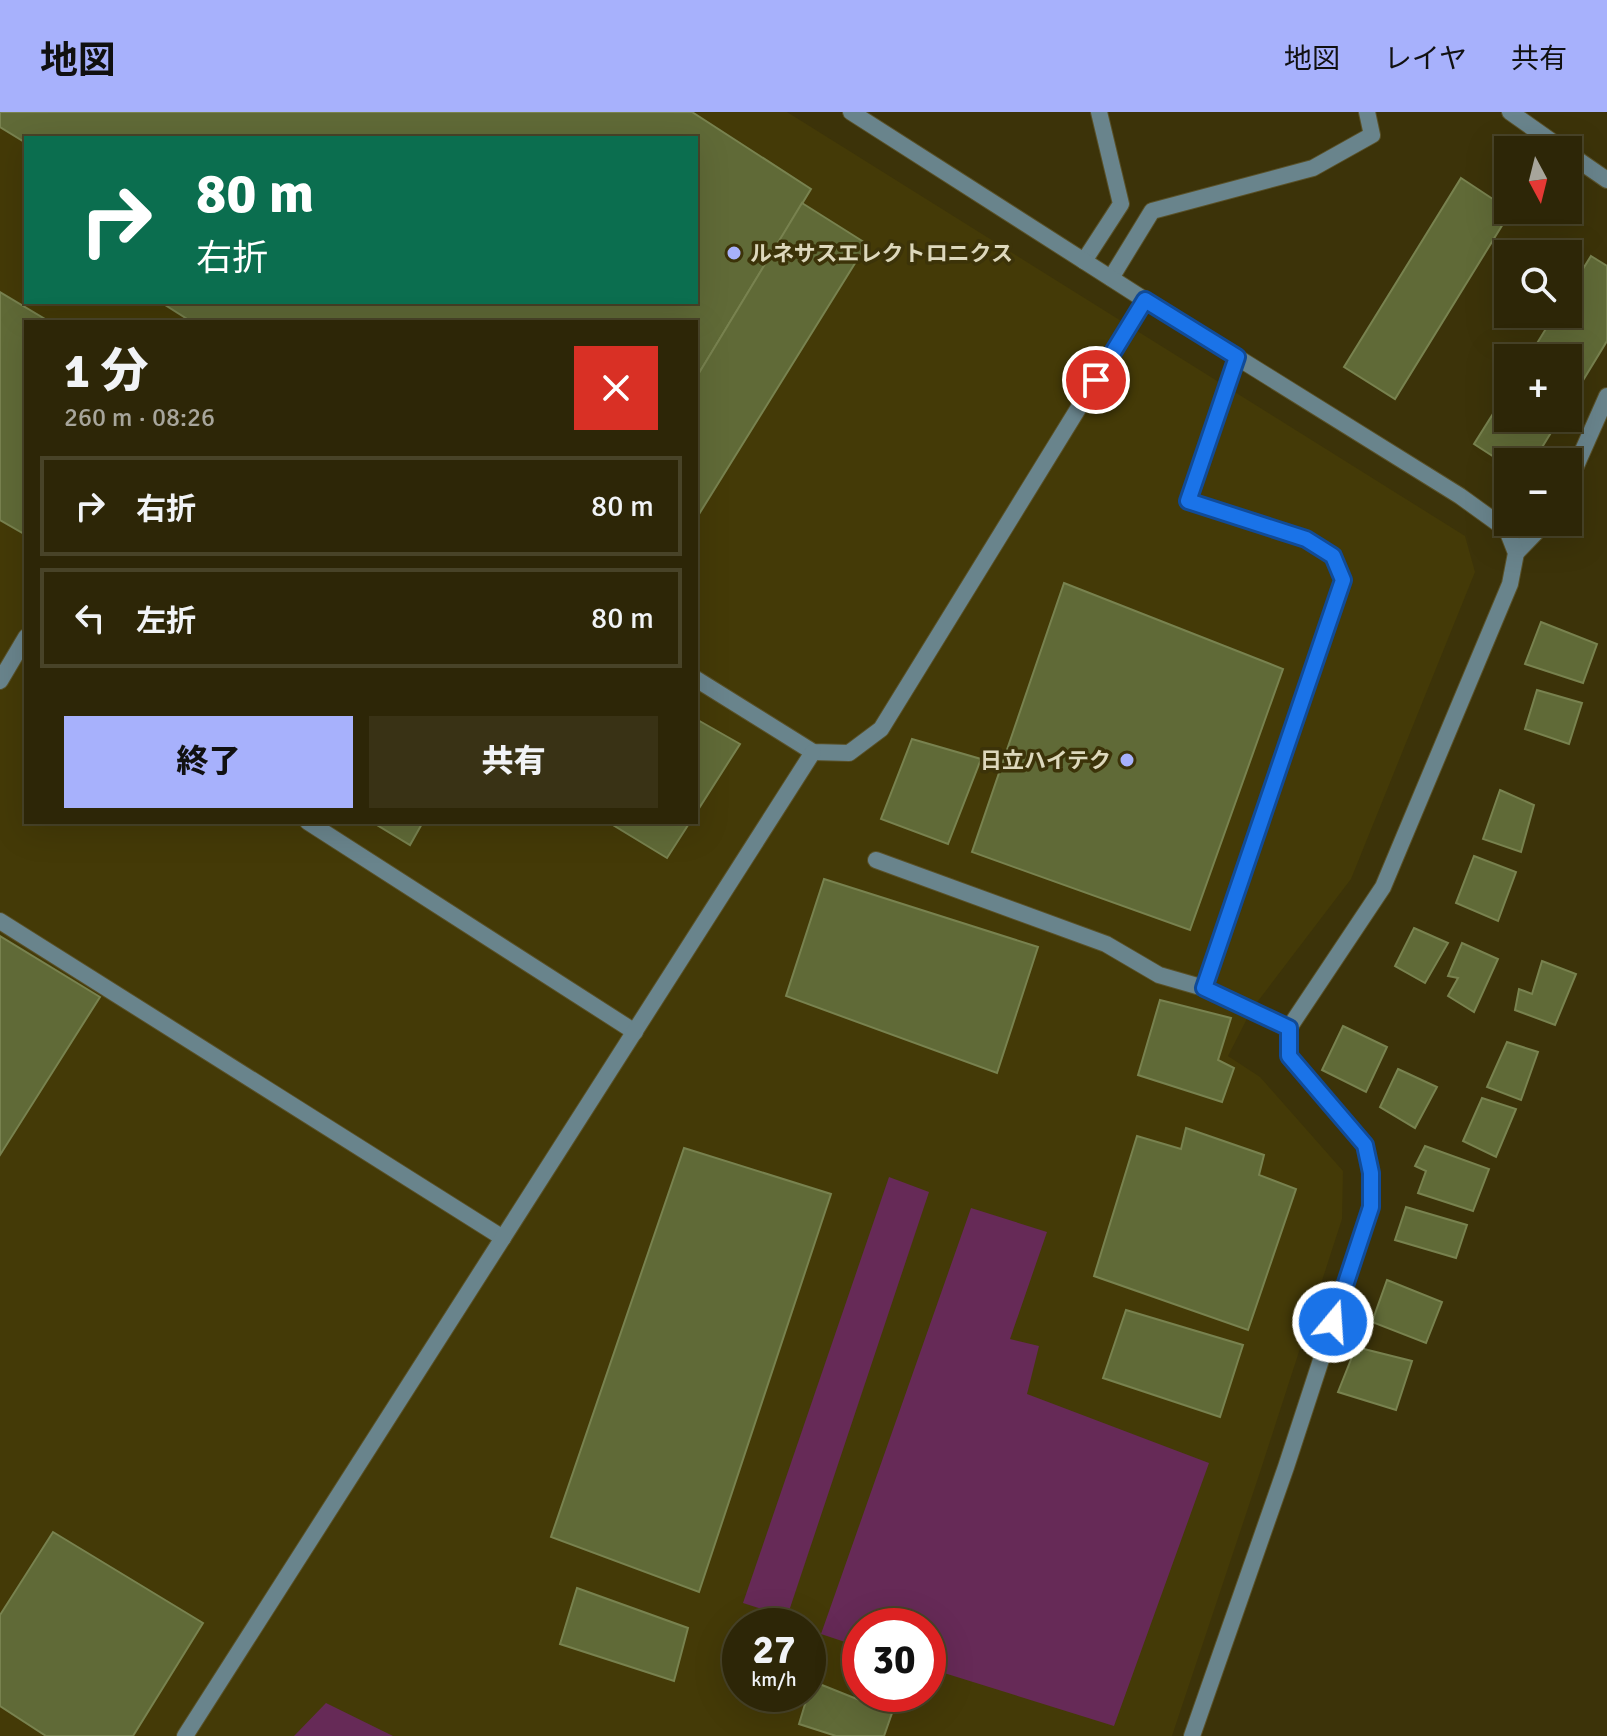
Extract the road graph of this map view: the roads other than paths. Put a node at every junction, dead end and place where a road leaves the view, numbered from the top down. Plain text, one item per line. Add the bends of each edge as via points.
1 (851, 112) edge
2 (1099, 112) edge
3 (1367, 112) edge
4 (1510, 112) edge
5 (1544, 136) edge
6 (1582, 162) edge
7 (1607, 180) edge
8 (1084, 261) junction
9 (1111, 278) junction
10 (1145, 300) junction
11 (1237, 357) junction
12 (1607, 396) edge
13 (1582, 452) edge
14 (1532, 536) edge
15 (1516, 553) junction
16 (24, 642) edge
17 (698, 680) edge
18 (0, 681) edge
19 (813, 752) junction
20 (311, 824) edge
21 (876, 860) dead end
22 (0, 921) edge
23 (1204, 988) junction
24 (1289, 1028) junction
25 (635, 1032) junction
26 (503, 1238) junction
27 (185, 1736) edge
28 (1192, 1736) edge

1 - 8 street
2 - 8 street via 1121,204
3 - 9 street via 1372,135 1313,168 1152,211
4 - 5 street
6 - 7 street
8 - 9 street
9 - 10 street
10 - 11 street
10 - 19 street via 881,729 849,753
11 - 15 street via 1460,496 1507,530
11 - 23 street via 1188,501 1306,539 1333,556 1343,580
12 - 13 street
14 - 15 street
15 - 24 street via 1510,584 1383,887
16 - 18 street
17 - 19 street
19 - 25 street
20 - 25 street
21 - 23 street via 1106,944 1159,975
22 - 26 street
23 - 24 street
24 - 28 street via 1289,1056 1365,1145 1371,1207
25 - 26 street
26 - 27 street

